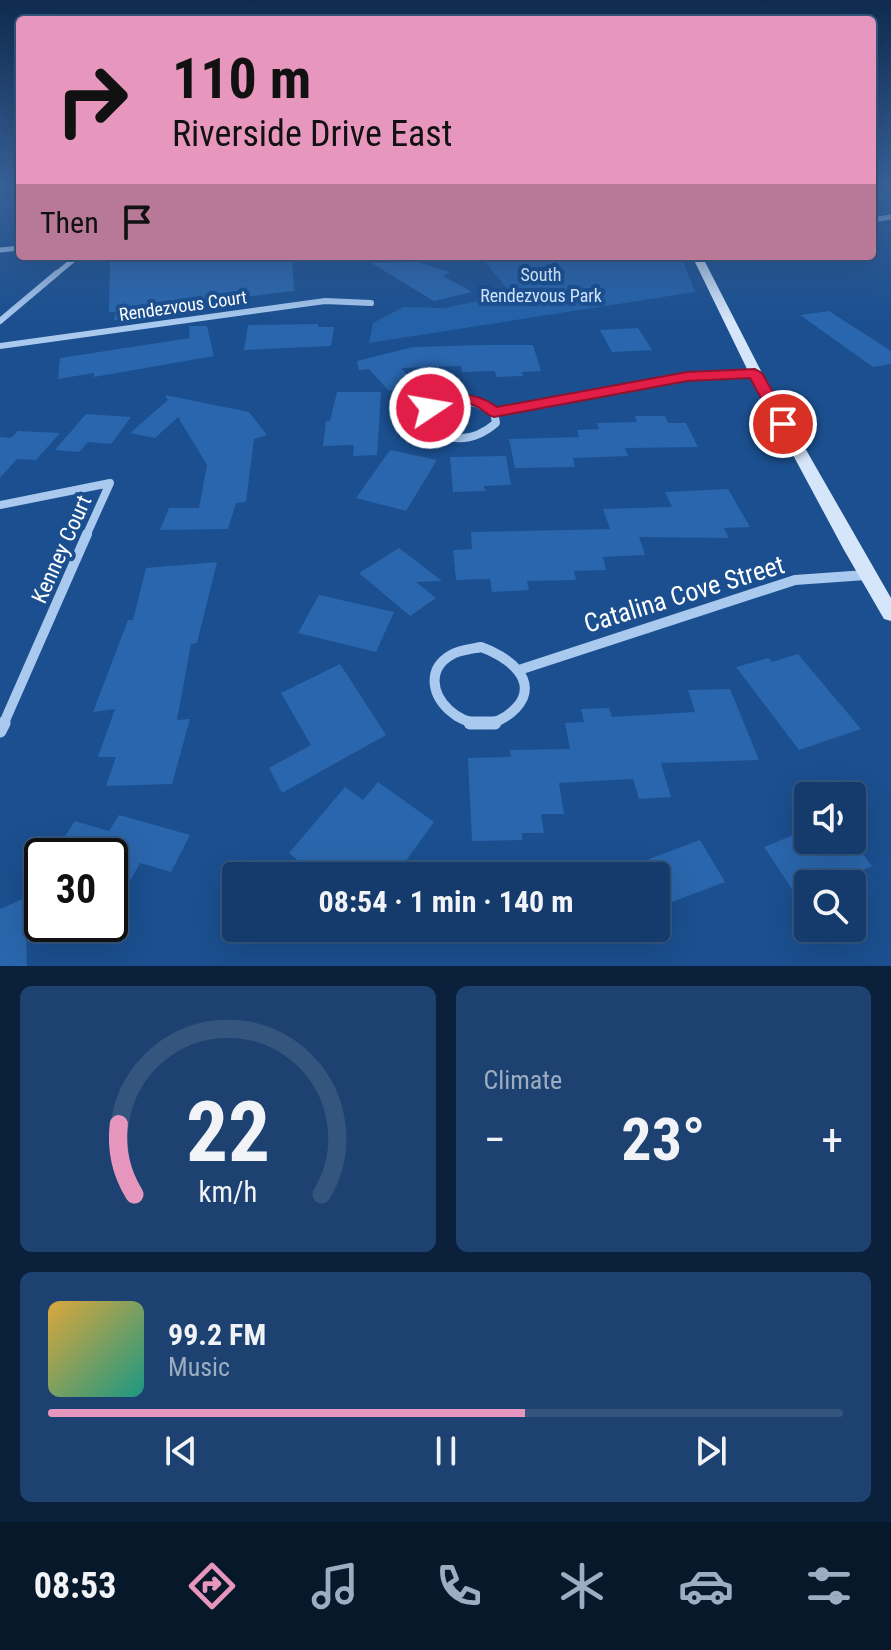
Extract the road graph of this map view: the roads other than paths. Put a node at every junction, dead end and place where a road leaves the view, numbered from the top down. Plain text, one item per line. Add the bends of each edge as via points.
1 (73, 260) edge
2 (699, 260) edge
3 (371, 303) dead end
4 (0, 321) edge
5 (0, 346) edge
6 (755, 373) junction
7 (494, 412) junction
8 (0, 505) edge
9 (866, 575) junction
10 (891, 614) edge
11 (519, 670) junction
12 (0, 731) edge

1 - 4 street
2 - 6 main road
3 - 5 street, Rendezvous Court via 325,301
6 - 7 street via 687,377
6 - 9 main road
7 - 7 street via 463,399 430,408 424,419 439,434 468,439 496,423
8 - 12 street, Kenney Court via 110,483
9 - 10 main road
9 - 11 street, Catalina Cove Street via 795,580
11 - 11 street via 498,651 466,649 442,662 434,692 440,705 468,723 497,721 520,703 524,690

